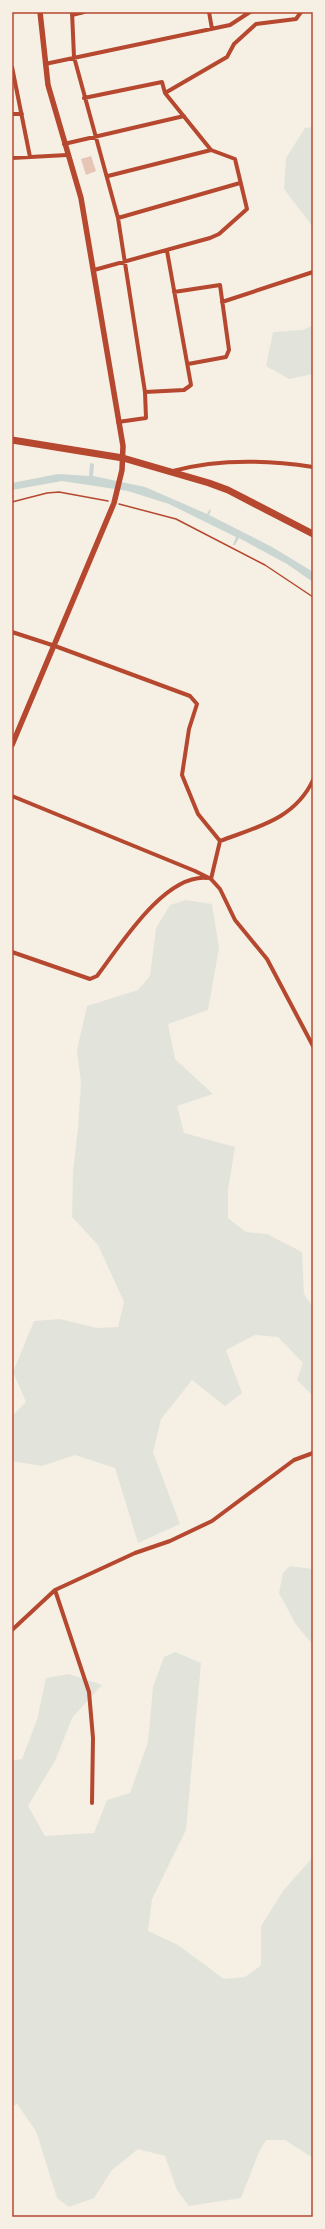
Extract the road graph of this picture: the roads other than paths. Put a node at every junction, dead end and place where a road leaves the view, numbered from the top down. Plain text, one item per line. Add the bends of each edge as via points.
1 (40, 12) edge
2 (84, 12) edge
3 (209, 12) edge
4 (250, 12) edge
5 (301, 12) edge
6 (72, 13) edge
7 (212, 29) junction
8 (74, 57) junction
9 (44, 64) junction
10 (12, 66) edge
11 (12, 71) edge
12 (165, 93) junction
13 (84, 98) junction
14 (12, 114) edge
15 (22, 114) junction
16 (184, 116) junction
17 (96, 138) junction
18 (64, 144) junction
19 (211, 150) junction
20 (67, 155) junction
21 (30, 157) junction
22 (12, 158) edge
23 (108, 176) junction
24 (240, 183) junction
25 (118, 218) junction
26 (167, 251) junction
27 (126, 261) junction
28 (94, 270) junction
29 (313, 272) edge
30 (174, 292) junction
31 (222, 302) junction
32 (188, 364) junction
33 (146, 392) junction
34 (118, 422) junction
35 (12, 440) edge
36 (123, 458) junction
37 (313, 467) edge
38 (169, 472) junction
39 (313, 534) edge
40 (12, 632) edge
41 (56, 646) junction
42 (12, 745) edge
43 (313, 780) edge
44 (12, 796) edge
45 (220, 841) junction
46 (211, 879) junction
47 (12, 952) edge
48 (313, 1046) edge
49 (313, 1453) edge
50 (55, 1590) junction
51 (12, 1630) edge
52 (92, 1803) dead end

1 - 9 street
2 - 6 street
3 - 7 street
4 - 7 street via 230,25
5 - 12 street via 296,19 256,24 234,44 227,57
6 - 8 street
7 - 8 street
8 - 9 street
8 - 13 street
9 - 18 street
10 - 11 street
11 - 15 street
12 - 13 street via 162,82
12 - 16 street
13 - 17 street
14 - 15 street
15 - 21 street
16 - 17 street
16 - 19 street
17 - 18 street
17 - 23 street
18 - 20 street
19 - 23 street
19 - 24 street via 235,158
20 - 21 street
20 - 28 street via 81,198
21 - 22 street
23 - 25 street
24 - 25 street
24 - 26 street via 246,209 218,234
25 - 27 street
26 - 27 street
26 - 30 street
27 - 28 street
27 - 33 street
28 - 34 street
29 - 31 street
30 - 31 street via 220,285
30 - 32 street
31 - 32 street via 229,350 226,357
32 - 33 street via 191,385 184,390
33 - 34 street via 146,418
34 - 36 street
35 - 36 main road
36 - 38 main road
36 - 41 street via 114,503
37 - 38 street via 247,462 189,466
38 - 39 main road via 228,490
40 - 41 street
41 - 42 street
41 - 45 street via 190,696 196,704 189,729 182,775 198,814
43 - 45 street via 306,794 282,817
44 - 46 street
45 - 46 street
46 - 47 street via 196,877 171,891 152,906 128,933 97,976 90,979
46 - 48 street via 220,888 235,920 267,959
49 - 50 street via 294,1460 212,1521
50 - 51 street
50 - 52 street via 89,1692 93,1738

